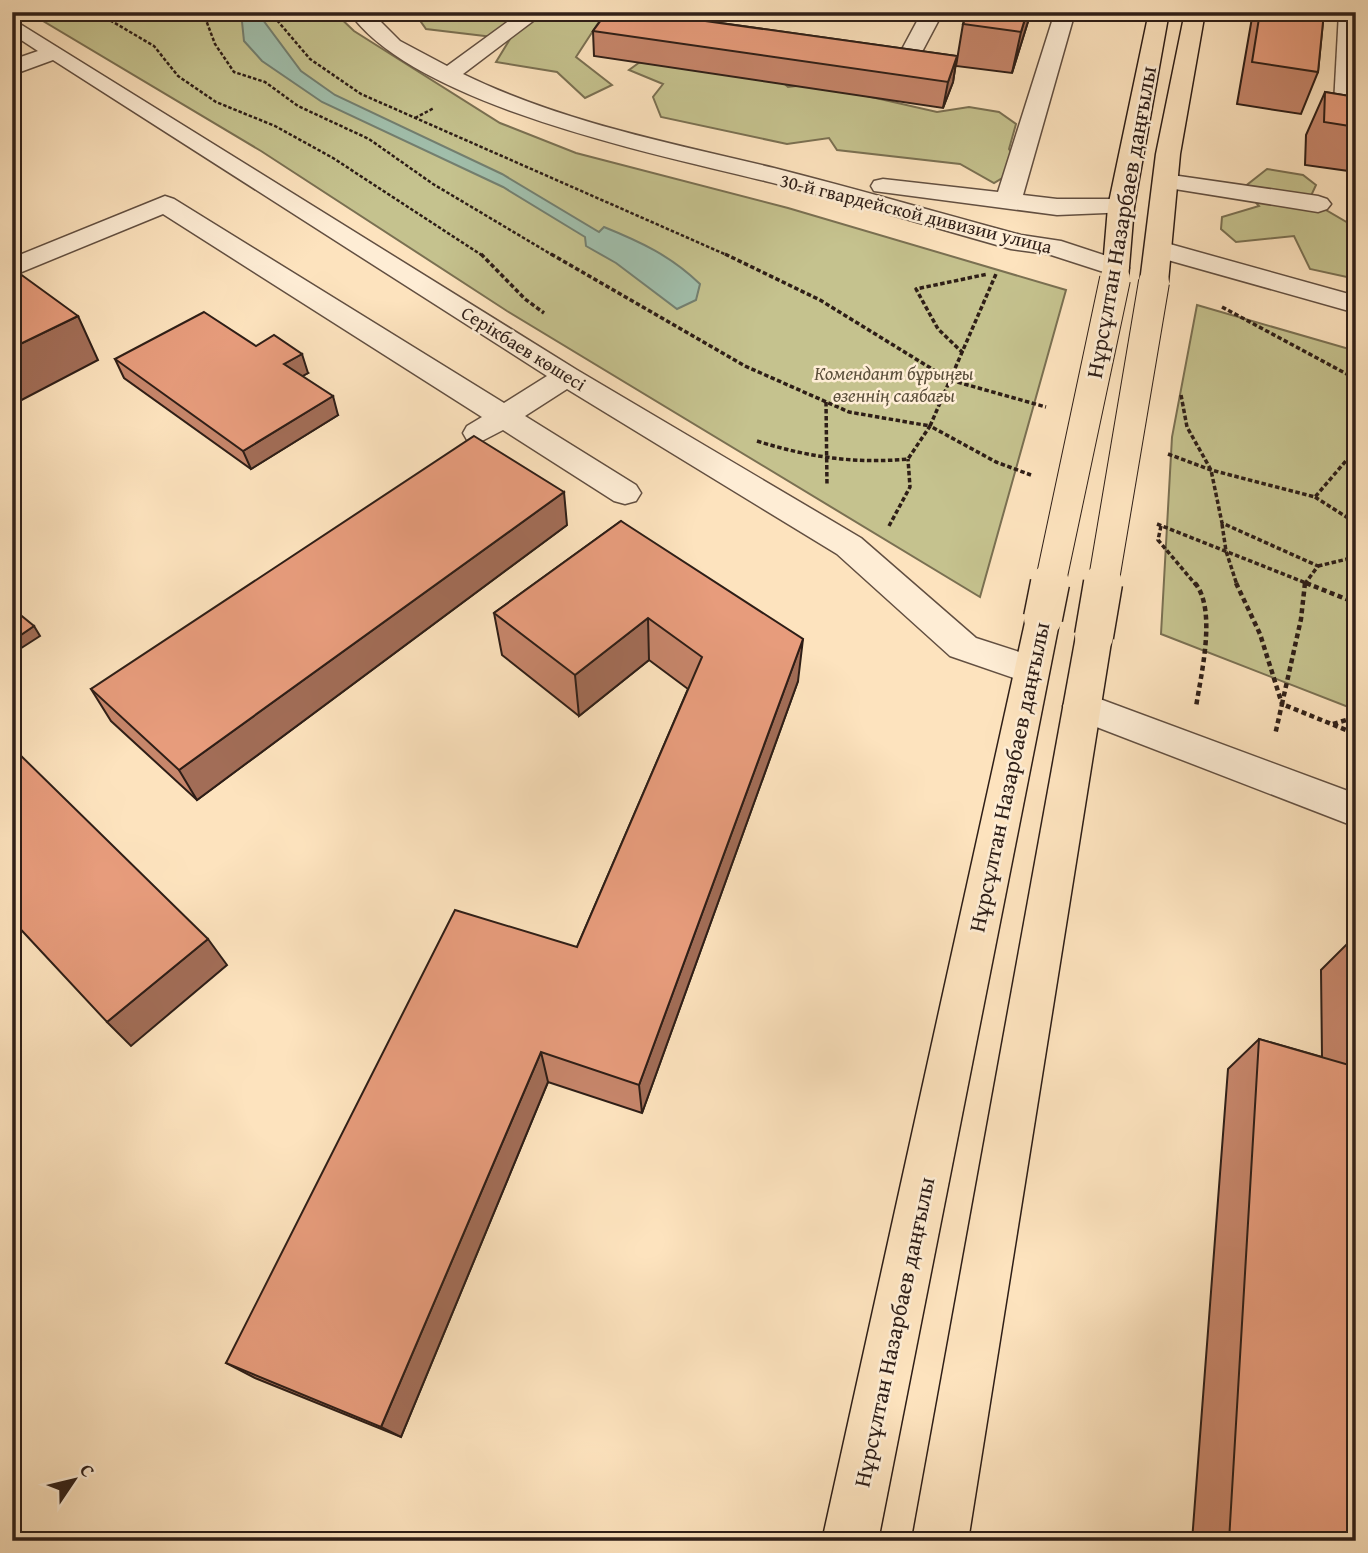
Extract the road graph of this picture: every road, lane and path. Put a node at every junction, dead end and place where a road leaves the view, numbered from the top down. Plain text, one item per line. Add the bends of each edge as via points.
1 (96, 12) edge
2 (202, 12) edge
3 (270, 12) edge
4 (359, 12) edge
5 (535, 12) edge
6 (933, 12) edge
7 (1065, 12) edge
8 (1158, 12) edge
9 (1195, 12) edge
10 (1349, 12) edge
11 (16, 30) edge
12 (841, 51) edge
13 (55, 52) junction
14 (12, 68) edge
15 (448, 75) junction
16 (1356, 124) edge
17 (771, 175) junction
18 (1165, 181) junction
19 (1008, 202) junction
20 (1318, 204) dead end
21 (1121, 207) junction
22 (1159, 249) junction
23 (12, 268) edge
24 (1115, 274) junction
25 (1218, 304) dead end
26 (1356, 305) edge
27 (546, 314) dead end
28 (962, 353) junction
29 (567, 376) junction
30 (1356, 379) edge
31 (950, 380) junction
32 (1181, 393) dead end
33 (1019, 397) dead end
34 (826, 402) junction
35 (504, 415) junction
36 (930, 426) junction
37 (478, 433) dead end
38 (750, 438) dead end
39 (1356, 449) edge
40 (830, 459) junction
41 (996, 461) dead end
42 (1211, 471) junction
43 (625, 493) dead end
44 (831, 496) dead end
45 (1315, 497) junction
46 (1222, 523) junction
47 (1356, 523) edge
48 (1161, 526) dead end
49 (1226, 551) junction
50 (1356, 557) edge
51 (1318, 566) junction
52 (1304, 584) junction
53 (1356, 603) edge
54 (1031, 670) junction
55 (1282, 704) junction
56 (1081, 706) junction
57 (1356, 717) edge
58 (1194, 718) dead end
59 (1332, 724) junction
60 (1356, 734) edge
61 (1356, 811) edge
62 (850, 1541) edge
63 (940, 1541) edge

1 - 27 path via 154,46 178,76 216,102 275,126 333,158 477,250
2 - 34 path via 233,72 265,82 298,106 369,139 433,184 659,319 745,366
3 - 31 path via 318,69 360,94 820,300
4 - 15 street via 393,46
5 - 15 street
6 - 12 street via 907,60
7 - 19 street
8 - 21 main road, Нұрсұлтан Назарбаев даңғылы
9 - 18 main road, Нұрсұлтан Назарбаев даңғылы
10 - 16 street via 1345,122
11 - 13 street, Серікбаев көшесі
13 - 14 street
13 - 29 street, Серікбаев көшесі
15 - 17 street via 542,113 647,147
17 - 19 street, 30-й гвардейской дивизии улица
17 - 24 street, 30-й гвардейской дивизии улица via 944,224 1052,247
18 - 20 street
18 - 22 main road, Нұрсұлтан Назарбаев даңғылы
19 - 21 street, 30-й гвардейской дивизии улица
21 - 24 main road, Нұрсұлтан Назарбаев даңғылы
22 - 26 street
22 - 56 main road, Нұрсұлтан Назарбаев даңғылы, bridge
23 - 35 street via 165,204
24 - 54 main road, Нұрсұлтан Назарбаев даңғылы, bridge
25 - 30 path
28 - 28 path via 971,335 996,273 916,289 938,329
28 - 31 path
29 - 35 street
29 - 54 street, Серікбаев көшесі via 849,547 963,647
31 - 33 path
31 - 36 path
32 - 42 path via 1186,427
34 - 36 path via 849,412
34 - 40 path
35 - 37 street
35 - 43 street
36 - 40 path via 908,459 861,464
36 - 41 path
38 - 40 path via 796,454
39 - 45 path
40 - 44 path via 827,486
42 - 45 path
42 - 46 path
45 - 47 path
46 - 49 path
46 - 51 path
48 - 58 path via 1158,540 1203,593 1206,643
49 - 52 path
49 - 55 path
50 - 51 path
51 - 52 path
52 - 53 path
52 - 55 path
54 - 62 main road, Нұрсұлтан Назарбаев даңғылы
55 - 59 path
56 - 61 street
56 - 63 main road, Нұрсұлтан Назарбаев даңғылы
57 - 59 path
59 - 60 path

